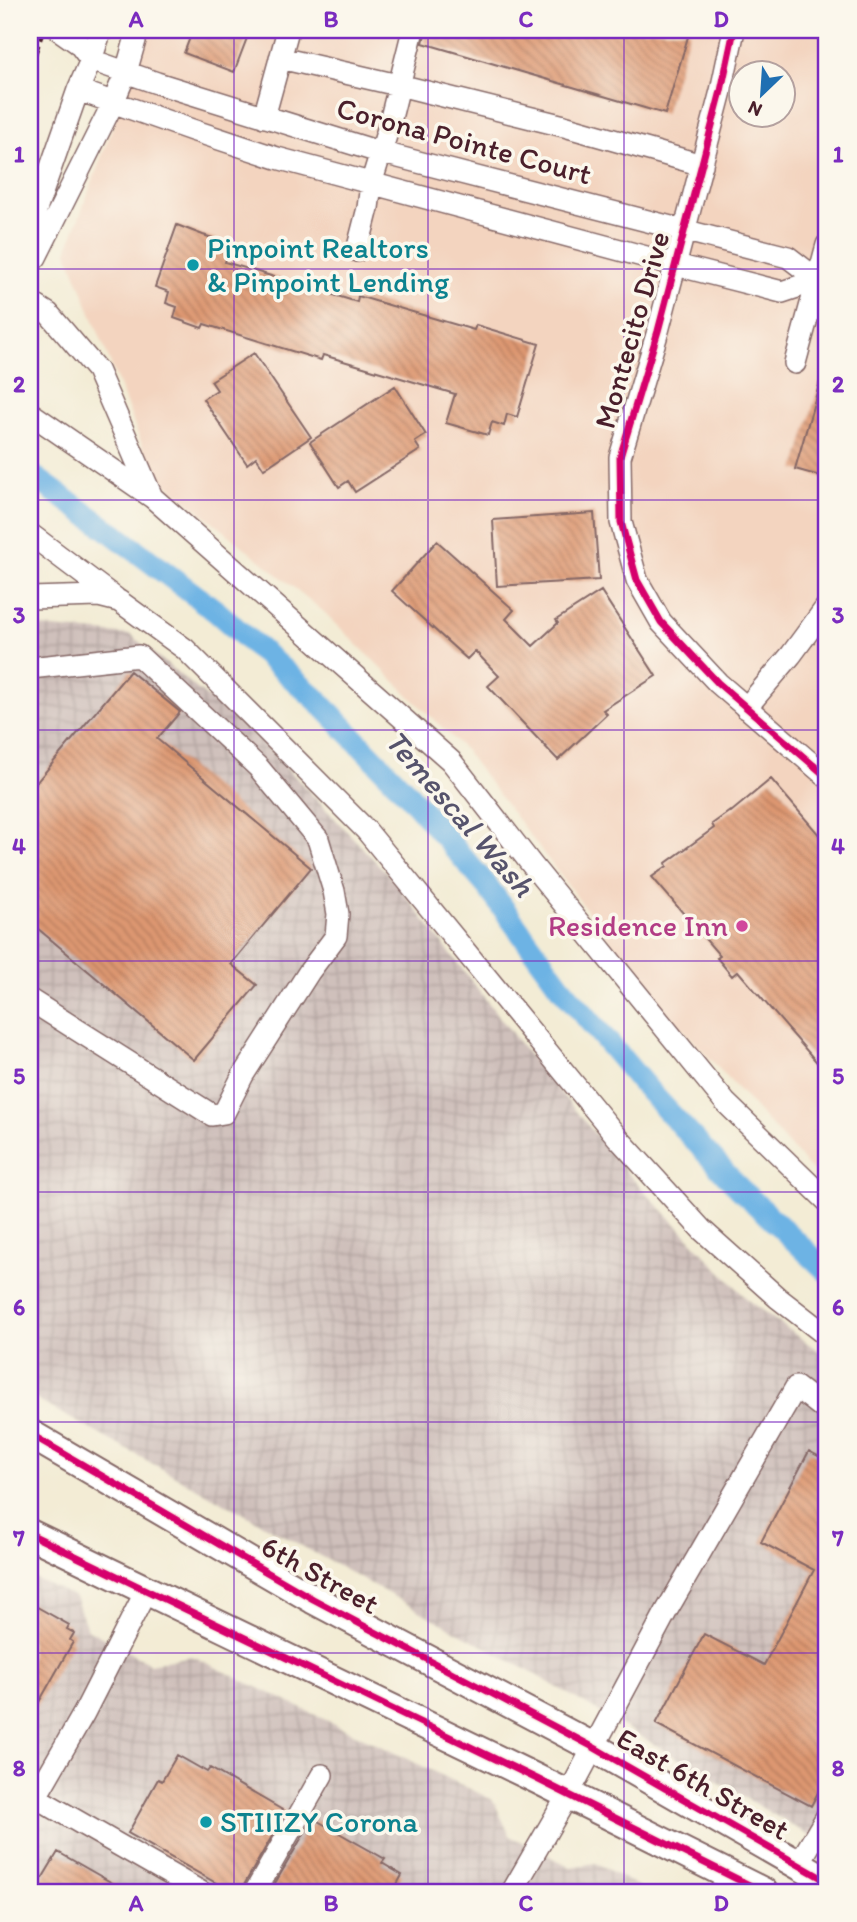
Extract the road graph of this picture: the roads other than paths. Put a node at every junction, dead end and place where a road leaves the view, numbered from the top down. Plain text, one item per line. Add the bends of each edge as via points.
1 (59, 30) edge
2 (101, 30) edge
3 (138, 30) edge
4 (289, 30) edge
5 (413, 30) edge
6 (734, 30) edge
7 (280, 58) junction
8 (91, 60) junction
9 (125, 72) junction
10 (399, 85) junction
11 (78, 90) junction
12 (113, 103) junction
13 (264, 117) junction
14 (379, 152) junction
15 (702, 165) junction
16 (371, 184) junction
17 (30, 227) edge
18 (685, 231) junction
19 (827, 245) edge
20 (356, 251) dead end
21 (30, 263) edge
22 (676, 265) junction
23 (823, 281) edge
24 (30, 302) edge
25 (795, 363) dead end
26 (30, 413) edge
27 (152, 497) junction
28 (30, 534) edge
29 (30, 598) edge
30 (120, 601) junction
31 (827, 606) edge
32 (30, 668) edge
33 (746, 708) junction
34 (827, 777) edge
35 (30, 1000) edge
36 (827, 1200) edge
37 (827, 1336) edge
38 (827, 1410) edge
39 (30, 1434) edge
40 (30, 1534) edge
41 (146, 1591) junction
42 (593, 1747) junction
43 (322, 1775) dead end
44 (568, 1795) junction
45 (33, 1802) edge
46 (827, 1816) edge
47 (798, 1865) junction
48 (827, 1881) edge
49 (760, 1891) edge
50 (201, 1892) edge
51 (255, 1892) edge
52 (512, 1892) edge

1 - 8 street
2 - 8 street
3 - 9 street
4 - 7 street
5 - 10 street
6 - 15 street, Montecito Drive
7 - 10 street
7 - 13 street
8 - 9 street, Corona Pointe Court
8 - 11 street
9 - 12 street
9 - 13 street, Corona Pointe Court
10 - 14 street
10 - 15 street
11 - 12 street
11 - 17 street
12 - 16 street
12 - 21 street
13 - 14 street, Corona Pointe Court
14 - 16 street
14 - 18 street, Corona Pointe Court
15 - 18 street, Montecito Drive
16 - 20 street
16 - 22 street
18 - 22 street, Montecito Drive
18 - 23 street, Corona Pointe Court via 788,257
19 - 23 street
22 - 23 street via 782,292
22 - 33 street, Montecito Drive via 620,457 621,522 638,580 661,622
23 - 25 street
24 - 27 street via 48,314 97,370
26 - 27 street
27 - 36 street via 451,761 725,1102
28 - 30 street
29 - 30 street via 99,596
30 - 37 street via 185,649 366,830 541,1044 702,1230
31 - 33 street
32 - 35 street via 139,656 258,767 318,839 338,915 336,936 243,1075 224,1113 212,1115
33 - 34 street, Montecito Drive
38 - 42 street via 796,1387
39 - 42 main road, 6th Street via 324,1605
40 - 41 main road
41 - 44 main road
41 - 45 street
42 - 44 street
42 - 47 main road, East 6th Street
43 - 51 street
44 - 49 main road
44 - 52 street
45 - 50 street
46 - 47 street
47 - 48 main road, East 6th Street

